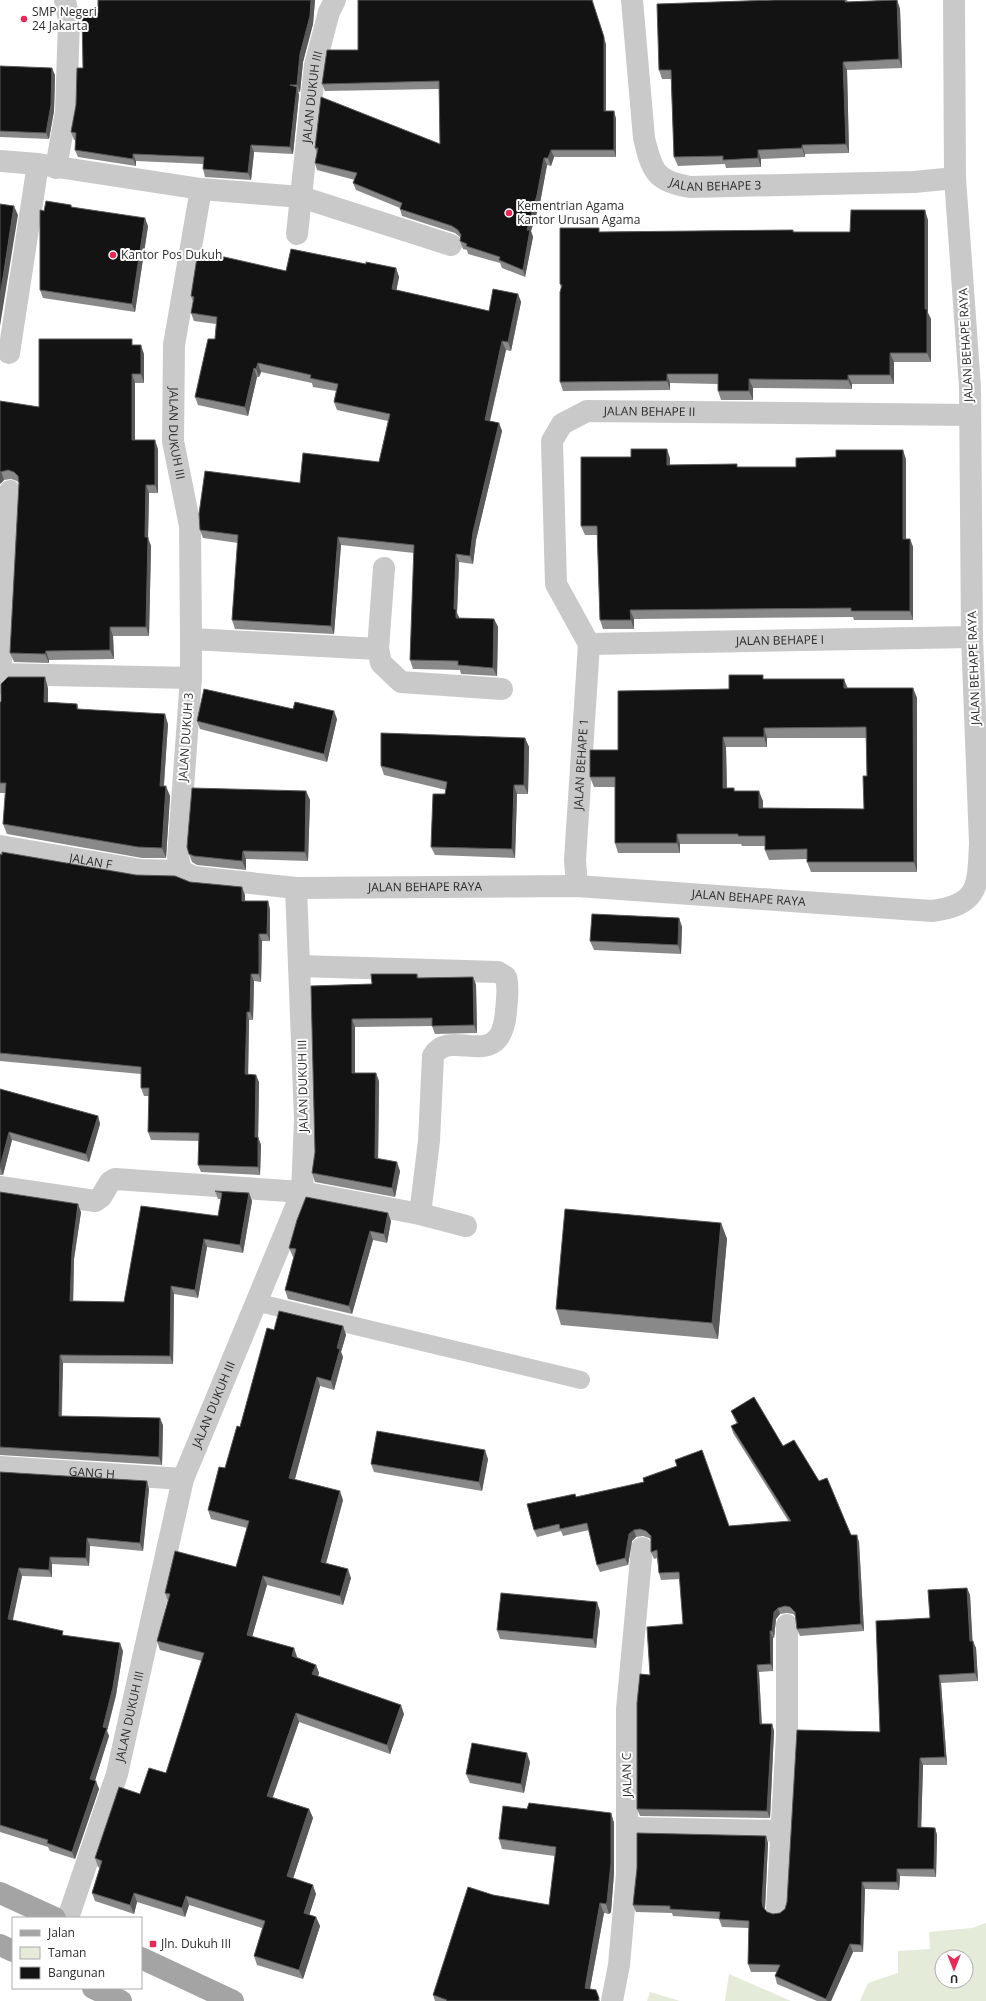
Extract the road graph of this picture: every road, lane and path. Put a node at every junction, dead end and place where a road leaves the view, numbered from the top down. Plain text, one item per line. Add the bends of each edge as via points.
1 (65, 0) edge
2 (335, 0) edge
3 (632, 0) edge
4 (954, 0) edge
5 (0, 161) edge
6 (47, 166) junction
7 (955, 178) junction
8 (201, 189) junction
9 (301, 197) junction
10 (297, 234) dead end
11 (451, 245) dead end
12 (8, 352) dead end
13 (978, 387) edge
14 (970, 415) junction
15 (10, 491) dead end
16 (384, 568) dead end
17 (972, 638) junction
18 (191, 639) junction
19 (589, 644) junction
20 (378, 649) junction
21 (0, 677) edge
22 (191, 678) junction
23 (502, 689) dead end
24 (0, 846) edge
25 (181, 871) junction
26 (577, 886) junction
27 (296, 888) junction
28 (300, 966) junction
29 (0, 1187) edge
30 (302, 1192) junction
31 (420, 1214) junction
32 (466, 1226) dead end
33 (255, 1302) junction
34 (581, 1380) dead end
35 (0, 1467) edge
36 (183, 1479) junction
37 (642, 1548) dead end
38 (787, 1625) dead end
39 (628, 1828) junction
40 (782, 1831) junction
41 (0, 1893) edge
42 (777, 1909) dead end
43 (54, 1917) edge
44 (68, 1917) edge
45 (0, 1945) edge
46 (12, 1951) edge
47 (142, 1958) edge
48 (95, 1989) edge
49 (121, 2001) edge
50 (233, 2001) edge
51 (612, 2001) edge

1 - 6 street via 69,20 66,112
2 - 9 street, JALAN DUKUH III via 328,12 315,65
3 - 7 street, JALAN BEHAPE 3 via 644,138 648,157 659,177 672,184 690,187 914,182
4 - 7 street, JALAN BEHAPE RAYA
5 - 6 street
6 - 8 street
6 - 12 street
7 - 13 street, JALAN BEHAPE RAYA
8 - 9 street
8 - 18 street, JALAN DUKUH III via 174,345 173,441 190,526
9 - 10 street, JALAN DUKUH III
9 - 11 street
13 - 14 street, JALAN BEHAPE RAYA
14 - 17 street, JALAN BEHAPE RAYA
14 - 19 street, JALAN BEHAPE II via 587,411 562,424 552,441 556,584
15 - 21 street
16 - 20 street
17 - 19 street, JALAN BEHAPE I
17 - 26 street, JALAN BEHAPE RAYA via 979,876 976,887 965,900 952,909 932,911
18 - 20 street
18 - 22 street, JALAN DUKUH III
19 - 26 street, JALAN BEHAPE 1 via 575,860
20 - 23 street via 381,663 401,682
21 - 22 street, JALAN DUKUH 3
22 - 25 street, JALAN DUKUH 3 via 178,856
24 - 25 street, JALAN F via 140,870
25 - 27 street via 194,877
26 - 27 street, JALAN BEHAPE RAYA
27 - 28 street, JALAN DUKUH III
28 - 30 street, JALAN DUKUH III via 305,1119
28 - 31 street via 498,972 506,977 509,985 505,1028 500,1037 484,1046 444,1046 433,1056 429,1141
29 - 30 street via 95,1201 99,1200 110,1182 115,1180
30 - 31 street
30 - 33 street, JALAN DUKUH III
31 - 32 street
33 - 34 lane
33 - 36 street, JALAN DUKUH III
35 - 36 street, GANG H
36 - 44 street, JALAN DUKUH III via 117,1774
37 - 39 street, JALAN C via 627,1709
38 - 40 street via 787,1735
39 - 40 street
39 - 51 street, JALAN C via 620,1965
40 - 42 street
41 - 43 main road
45 - 46 main road
47 - 50 main road
48 - 49 main road

